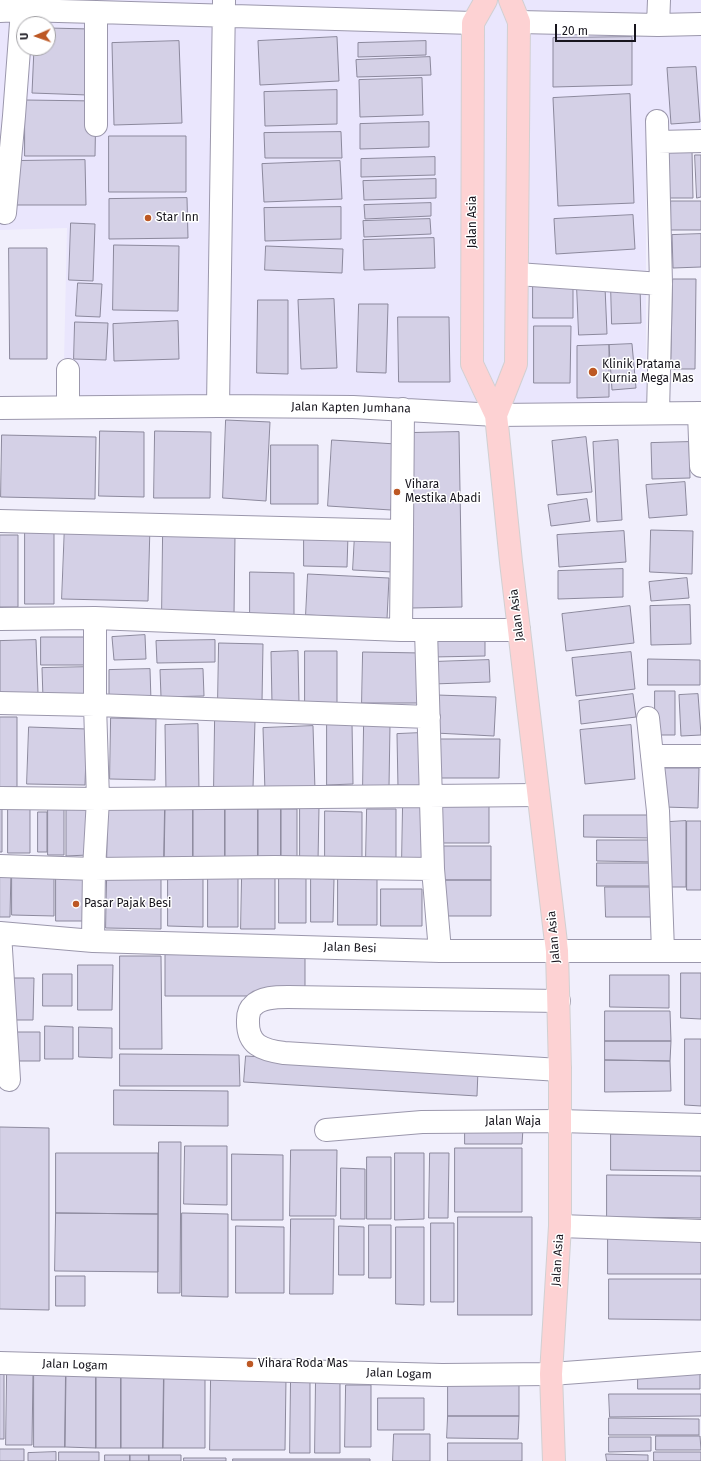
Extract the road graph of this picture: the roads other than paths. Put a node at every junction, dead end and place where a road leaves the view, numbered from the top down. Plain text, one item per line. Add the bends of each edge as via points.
1 (486, 0) edge
2 (510, 0) edge
3 (659, 0) edge
4 (169, 7) edge
5 (224, 8) edge
6 (22, 10) junction
7 (0, 11) edge
8 (96, 12) junction
9 (518, 22) junction
10 (474, 23) junction
11 (701, 24) edge
12 (658, 25) junction
13 (96, 125) dead end
14 (701, 141) edge
15 (5, 213) dead end
16 (517, 274) junction
17 (661, 284) junction
18 (68, 370) dead end
19 (218, 406) junction
20 (68, 407) junction
21 (0, 408) edge
22 (404, 409) junction
23 (658, 413) junction
24 (700, 413) edge
25 (496, 415) junction
26 (701, 466) edge
27 (0, 521) edge
28 (402, 531) junction
29 (95, 618) junction
30 (0, 619) edge
31 (401, 630) junction
32 (426, 630) junction
33 (519, 630) junction
34 (0, 703) edge
35 (95, 705) junction
36 (429, 717) junction
37 (648, 718) dead end
38 (652, 756) junction
39 (701, 756) edge
40 (538, 795) junction
41 (430, 796) junction
42 (0, 798) edge
43 (98, 799) junction
44 (0, 866) edge
45 (94, 868) junction
46 (433, 869) junction
47 (0, 933) edge
48 (94, 941) junction
49 (440, 951) junction
50 (557, 951) junction
51 (663, 951) junction
52 (701, 951) edge
53 (558, 1001) junction
54 (560, 1070) junction
55 (9, 1080) dead end
56 (560, 1121) junction
57 (701, 1125) edge
58 (326, 1130) dead end
59 (560, 1226) junction
60 (701, 1231) edge
61 (0, 1363) edge
62 (701, 1363) edge
63 (551, 1374) junction
64 (554, 1461) edge

1 - 10 main road
2 - 9 main road
3 - 12 street
4 - 5 street
4 - 8 street
5 - 10 street
5 - 19 street
6 - 7 street
6 - 8 street
6 - 15 street
8 - 13 street
9 - 12 street
9 - 16 main road, Jalan Asia
10 - 25 main road, Jalan Asia via 472,364
11 - 12 street
14 - 17 street via 657,132
16 - 17 street
16 - 25 main road, Jalan Asia via 516,364
17 - 23 street
18 - 20 street
19 - 20 street, Jalan Kapten Jumhana
19 - 22 street, Jalan Kapten Jumhana
20 - 21 street, Jalan Kapten Jumhana
22 - 25 street, Jalan Kapten Jumhana
22 - 28 street
23 - 24 street, Jalan Kapten Jumhana
23 - 25 street, Jalan Kapten Jumhana
24 - 26 street
25 - 33 main road, Jalan Asia
27 - 28 street
28 - 31 street
29 - 30 street
29 - 31 street
29 - 35 street
31 - 32 street
32 - 33 street
32 - 36 street
33 - 40 main road, Jalan Asia
34 - 35 street
35 - 36 street
35 - 43 street
36 - 41 street
37 - 38 street
38 - 39 street
38 - 51 street via 658,811
40 - 41 street
40 - 50 main road, Jalan Asia
41 - 43 street
41 - 46 street
42 - 43 street
43 - 45 street
44 - 45 street
45 - 46 street
45 - 48 street
46 - 49 street
47 - 48 street, Jalan Besi
47 - 55 street
48 - 49 street, Jalan Besi
49 - 50 street, Jalan Besi
50 - 51 street, Jalan Besi
50 - 53 main road, Jalan Asia
51 - 52 street, Jalan Besi
53 - 54 main road, Jalan Asia
53 - 54 street via 272,998 252,1006 248,1016 248,1030 259,1047 268,1051
54 - 56 main road, Jalan Asia
56 - 57 street, Jalan Waja
56 - 58 street, Jalan Waja via 422,1122
56 - 59 main road, Jalan Asia
59 - 60 street
59 - 63 main road, Jalan Asia
61 - 63 street, Jalan Logam via 442,1375
62 - 63 street, Jalan Logam
63 - 64 main road, Jalan Asia

